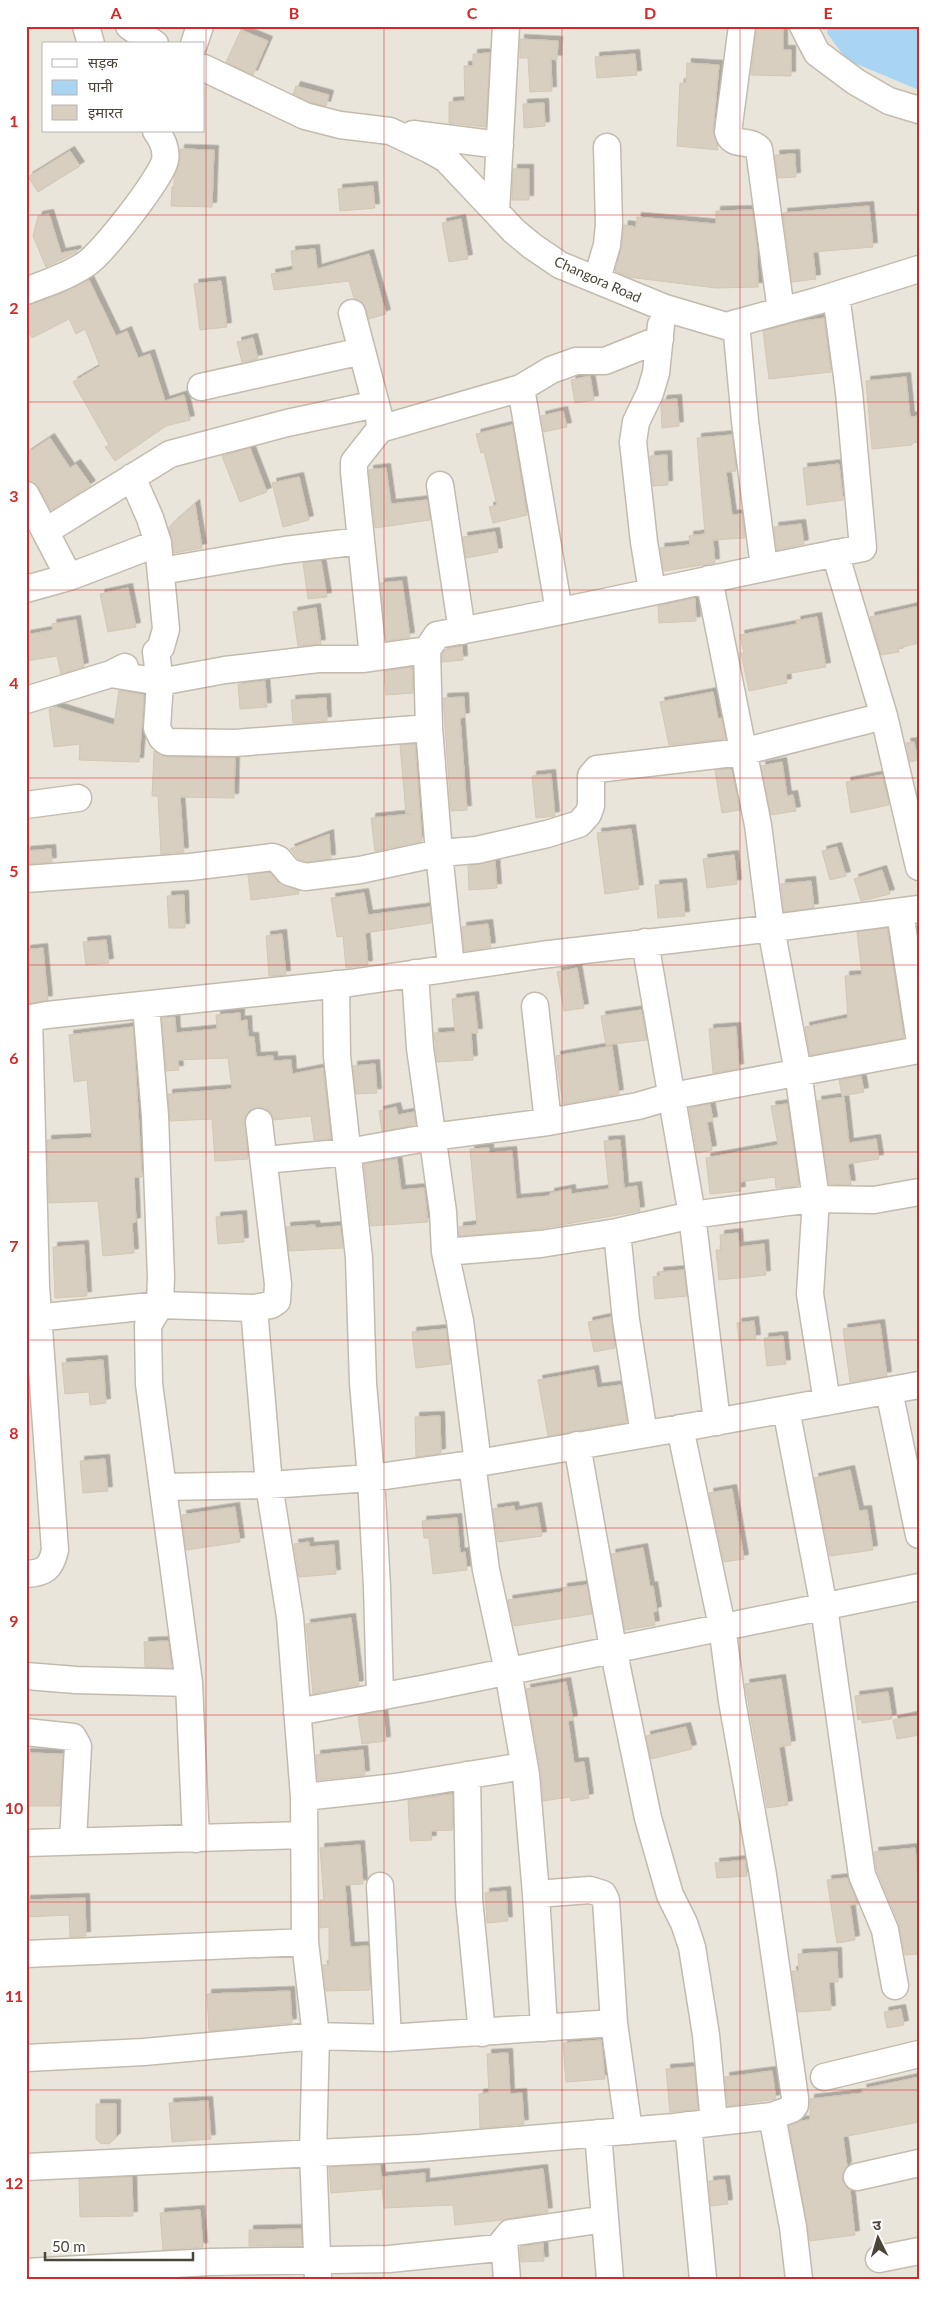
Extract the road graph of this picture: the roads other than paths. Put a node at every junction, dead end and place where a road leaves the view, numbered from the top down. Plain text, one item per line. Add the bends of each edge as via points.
1 (86, 26) edge
2 (129, 26) edge
3 (200, 26) edge
4 (506, 26) edge
5 (742, 26) edge
6 (803, 26) edge
7 (90, 42) edge
8 (152, 42) edge
9 (195, 42) edge
10 (205, 68) edge
11 (919, 110) edge
12 (390, 131) junction
13 (157, 132) edge
14 (500, 145) junction
15 (607, 147) dead end
16 (496, 212) junction
17 (919, 269) edge
18 (597, 279) junction
19 (26, 291) edge
20 (836, 295) junction
21 (660, 306) junction
22 (781, 311) junction
23 (352, 313) dead end
24 (736, 323) junction
25 (660, 338) junction
26 (362, 350) junction
27 (201, 386) dead end
28 (521, 388) junction
29 (378, 417) junction
30 (132, 477) junction
31 (440, 485) dead end
32 (33, 512) edge
33 (361, 541) junction
34 (158, 543) junction
35 (835, 553) junction
36 (764, 567) junction
37 (161, 571) junction
38 (69, 577) junction
39 (709, 579) junction
40 (26, 589) edge
41 (652, 591) junction
42 (559, 611) junction
43 (462, 631) junction
44 (427, 650) junction
45 (156, 652) junction
46 (372, 657) junction
47 (111, 674) junction
48 (160, 682) junction
49 (26, 700) edge
50 (884, 716) junction
51 (429, 728) junction
52 (742, 752) junction
53 (78, 798) dead end
54 (26, 805) edge
55 (439, 853) junction
56 (919, 867) edge
57 (26, 879) edge
58 (909, 911) edge
59 (771, 928) junction
60 (645, 942) junction
61 (451, 967) junction
62 (415, 973) junction
63 (336, 984) junction
64 (146, 1006) junction
65 (535, 1006) dead end
66 (28, 1019) edge
67 (919, 1036) edge
68 (919, 1050) edge
69 (798, 1072) junction
70 (672, 1096) junction
71 (259, 1122) dead end
72 (548, 1122) junction
73 (432, 1137) junction
74 (348, 1152) junction
75 (265, 1160) junction
76 (919, 1192) edge
77 (816, 1199) junction
78 (692, 1214) junction
79 (617, 1232) junction
80 (444, 1252) junction
81 (160, 1306) junction
82 (254, 1308) junction
83 (33, 1319) edge
84 (919, 1384) edge
85 (890, 1391) junction
86 (827, 1402) junction
87 (786, 1410) junction
88 (717, 1422) junction
89 (680, 1428) junction
90 (644, 1434) junction
91 (577, 1445) junction
92 (475, 1463) junction
93 (372, 1478) junction
94 (269, 1486) junction
95 (163, 1487) junction
96 (919, 1535) edge
97 (26, 1574) edge
98 (919, 1587) edge
99 (824, 1607) junction
100 (722, 1626) junction
101 (613, 1648) junction
102 (508, 1671) junction
103 (26, 1676) edge
104 (189, 1683) junction
105 (380, 1697) junction
106 (297, 1712) junction
107 (26, 1732) edge
108 (524, 1766) junction
109 (467, 1775) junction
110 (304, 1797) junction
111 (303, 1835) junction
112 (196, 1839) junction
113 (73, 1841) junction
114 (26, 1843) edge
115 (380, 1886) dead end
116 (536, 1894) junction
117 (306, 1942) junction
118 (26, 1954) edge
119 (895, 1986) dead end
120 (614, 2023) junction
121 (544, 2028) junction
122 (482, 2033) junction
123 (316, 2036) junction
124 (388, 2038) junction
125 (919, 2054) edge
126 (26, 2058) edge
127 (824, 2076) dead end
128 (772, 2116) junction
129 (714, 2122) junction
130 (688, 2125) junction
131 (629, 2130) junction
132 (598, 2133) junction
133 (313, 2152) junction
134 (919, 2163) edge
135 (26, 2167) edge
136 (857, 2176) dead end
137 (605, 2220) junction
138 (504, 2241) junction
139 (919, 2251) edge
140 (879, 2259) dead end
141 (317, 2269) edge
142 (26, 2272) edge
143 (507, 2279) edge
144 (610, 2279) edge
145 (703, 2279) edge
146 (799, 2279) edge

1 - 7 street
2 - 8 street
3 - 9 street
4 - 14 street
5 - 22 street via 728,132 735,142 753,144 759,149
6 - 11 street via 817,53 856,82 889,101
10 - 12 street, Changora Road via 305,116 340,125
12 - 14 street
12 - 16 street, Changora Road via 446,159
13 - 19 street via 162,139 165,161 154,182 95,258 76,270
14 - 16 street
15 - 18 street via 609,225
16 - 18 street, Changora Road via 532,246 560,265
17 - 20 street, Changora Road
18 - 21 street, Changora Road
20 - 22 street, Changora Road
20 - 35 street via 849,392 863,548
21 - 24 street, Changora Road via 726,326
21 - 25 street
22 - 24 street, Changora Road
23 - 26 street
24 - 36 street
25 - 28 street via 605,361 576,362 551,370
25 - 41 street via 656,373 636,422 633,442
26 - 27 street
26 - 29 street
28 - 29 street
28 - 42 street
29 - 30 street via 288,423 170,454
29 - 33 street via 354,462
30 - 32 street
30 - 34 street
31 - 43 street
32 - 38 street
33 - 37 street
33 - 46 street
34 - 37 street
34 - 38 street
35 - 36 street
35 - 50 street
36 - 39 street
37 - 45 street via 166,629 161,648
38 - 40 street
39 - 41 street
39 - 52 street
41 - 42 street
42 - 43 street
43 - 44 street via 437,635
44 - 46 street
44 - 51 street
45 - 47 street
45 - 48 street
46 - 48 street via 318,659
47 - 48 street
47 - 49 street
48 - 51 street via 157,728 167,742 236,743
50 - 52 street
50 - 56 street
51 - 55 street
52 - 55 street via 597,769 591,776 592,806 579,824 477,850
52 - 59 street via 758,824
53 - 54 street
55 - 57 street via 360,870 305,877 289,872 273,857 190,867
55 - 61 street
58 - 59 street
58 - 67 street
59 - 60 street
59 - 69 street
60 - 61 street
60 - 70 street
61 - 62 street
62 - 63 street
62 - 73 street via 420,1048
63 - 64 street
63 - 74 street via 337,1056
64 - 66 street
64 - 81 street via 155,1116
65 - 72 street
66 - 83 street via 36,1286
68 - 69 street
69 - 70 street
69 - 77 street
70 - 72 street via 638,1106
70 - 78 street
71 - 75 street
72 - 73 street
73 - 74 street
73 - 80 street
74 - 75 street
74 - 93 street via 359,1258 363,1383
75 - 82 street via 278,1294 277,1301 271,1305
76 - 77 street via 874,1200
77 - 78 street
77 - 86 street via 810,1294
78 - 79 street
78 - 88 street
79 - 80 street via 541,1244
79 - 90 street via 626,1320
80 - 92 street via 460,1321
81 - 82 street
81 - 83 street
81 - 95 street via 148,1325 147,1337 149,1384
82 - 94 street
83 - 97 street via 55,1550 52,1563 44,1570
84 - 85 street
85 - 86 street
85 - 96 street
86 - 87 street
87 - 88 street
87 - 99 street
88 - 89 street
89 - 90 street
89 - 100 street
90 - 91 street
91 - 92 street
91 - 101 street
92 - 93 street
92 - 102 street via 486,1570
93 - 94 street
93 - 105 street
94 - 95 street
94 - 106 street via 290,1618
95 - 104 street
98 - 99 street
99 - 100 street
99 - 119 street via 862,1875 885,1930
100 - 101 street
100 - 128 street via 763,1875 795,2104 792,2109
101 - 102 street
101 - 129 street via 654,1841 670,1895 692,1947 706,2035
102 - 105 street
102 - 108 street
103 - 104 street
104 - 112 street
105 - 106 street
106 - 110 street
107 - 113 street via 73,1737 78,1746
108 - 109 street
108 - 116 street
109 - 110 street
109 - 122 street via 469,1899
110 - 111 street
111 - 112 street
111 - 117 street
112 - 113 street
113 - 114 street
115 - 124 street
116 - 120 street via 590,1890 603,1894 607,1909
116 - 121 street
117 - 118 street
117 - 123 street
120 - 121 street
120 - 131 street
121 - 122 street
122 - 124 street
123 - 124 street
123 - 126 street via 144,2052
123 - 133 street
125 - 127 street
128 - 129 street
128 - 146 street via 793,2227
129 - 130 street
130 - 131 street
130 - 145 street
131 - 132 street
132 - 133 street via 420,2148
132 - 137 street
133 - 135 street
133 - 141 street
134 - 136 street
137 - 138 street via 510,2233
137 - 144 street
138 - 141 street via 498,2248
138 - 143 street
139 - 140 street
141 - 142 street via 211,2262

